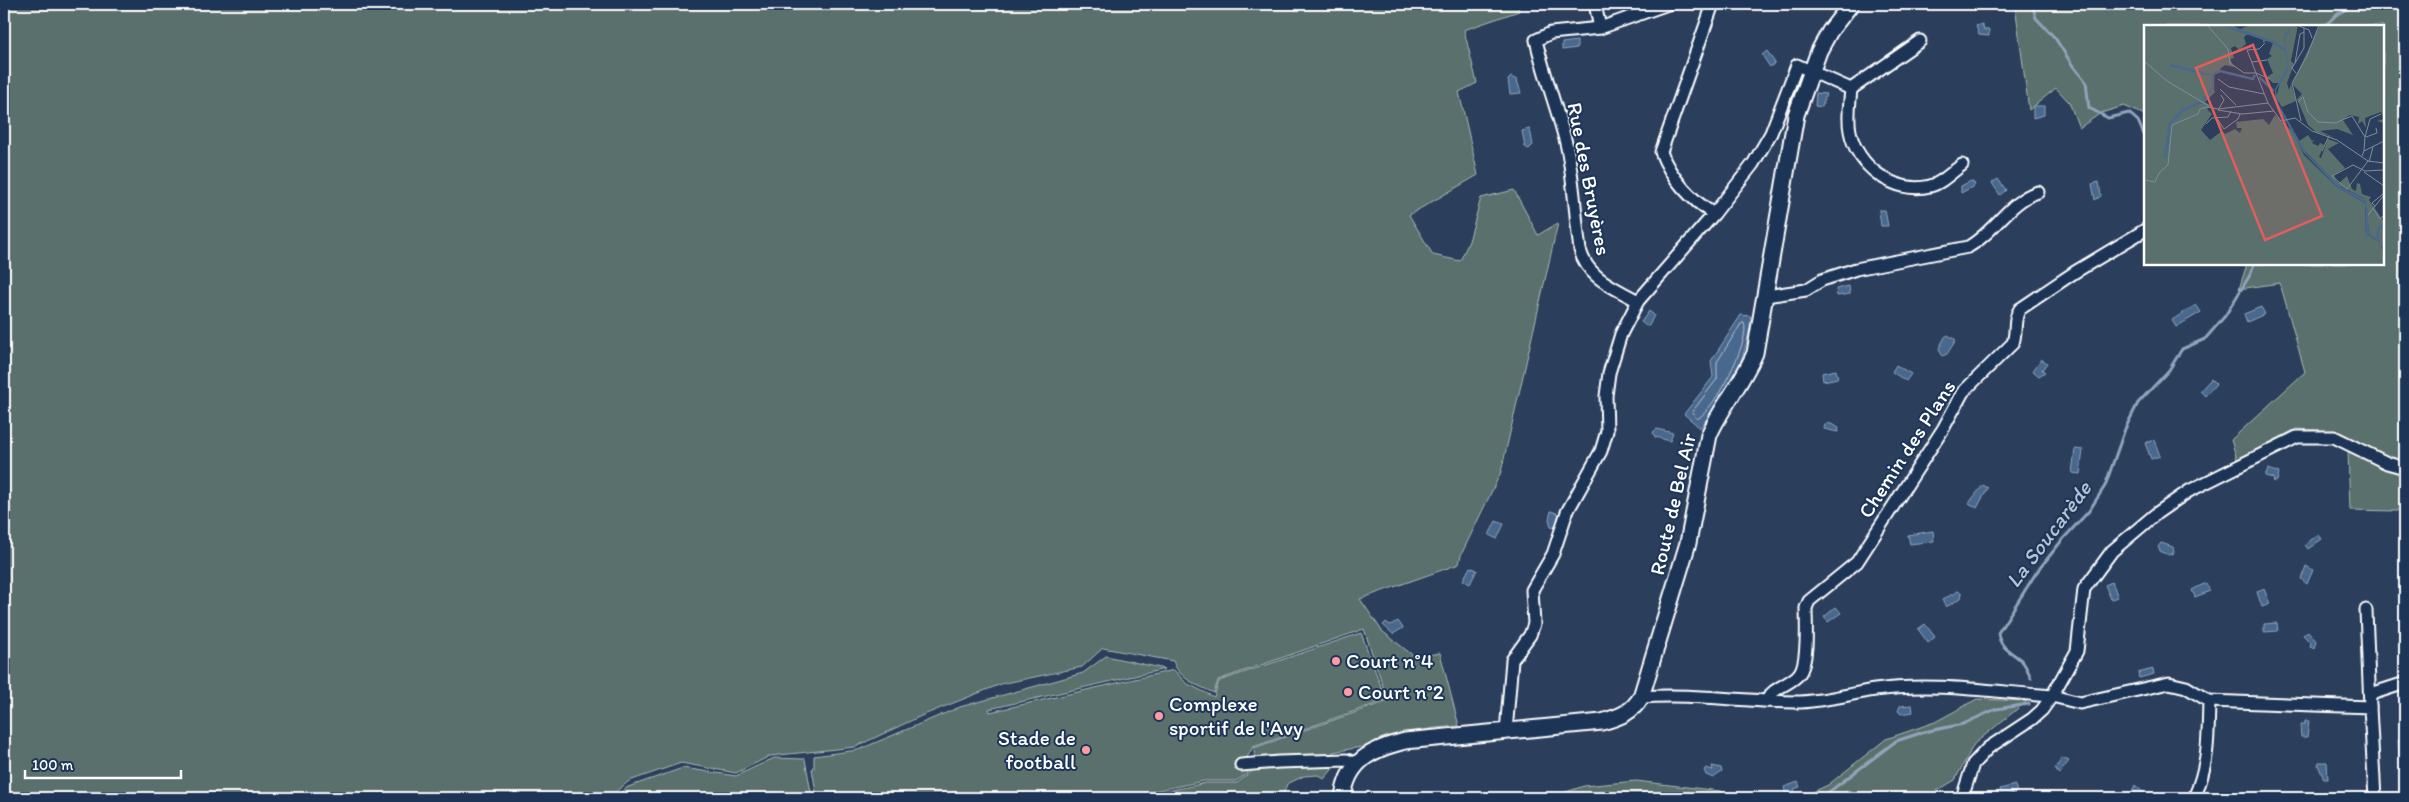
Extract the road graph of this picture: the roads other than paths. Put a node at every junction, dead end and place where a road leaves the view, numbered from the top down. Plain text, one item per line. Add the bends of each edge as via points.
1 (1595, 4) edge
2 (1668, 4) edge
3 (1713, 4) edge
4 (1851, 6) edge
5 (1600, 28) junction
6 (1920, 41) dead end
7 (1810, 70) junction
8 (1851, 89) junction
9 (1962, 165) dead end
10 (2038, 192) dead end
11 (1714, 214) junction
12 (2144, 231) edge
13 (1766, 296) junction
14 (1638, 301) junction
15 (2405, 468) edge
16 (2366, 610) dead end
17 (2405, 683) edge
18 (2370, 694) junction
19 (2052, 696) junction
20 (1641, 697) junction
21 (1767, 701) junction
22 (2209, 701) junction
23 (2370, 707) junction
24 (1506, 732) junction
25 (1241, 765) dead end
26 (1353, 767) junction
27 (1343, 798) edge
28 (1962, 798) edge
29 (2194, 798) edge
30 (2375, 798) edge

1 - 5 street
2 - 5 street
3 - 11 street via 1661,152 1689,195
4 - 7 street, Route de Bel Air via 1830,31
5 - 14 street, Rue des Bruyères via 1551,33 1536,40 1566,146 1584,263 1590,272
6 - 8 street
7 - 8 street
7 - 11 street via 1797,65 1771,133
7 - 13 street, Route de Bel Air via 1796,115
8 - 9 street via 1850,132 1855,147 1884,178 1912,188 1932,186
10 - 13 street via 2022,199 1978,242 1968,247 1856,269 1822,280 1806,290
11 - 14 street
12 - 21 street, Chemin des Plans via 2020,309 2016,314 2013,343 1963,392 1943,429 1857,562 1809,602 1806,608 1805,655 1800,673 1769,695
13 - 20 street, Route de Bel Air via 1755,353 1745,376 1715,421 1704,450 1686,550
14 - 24 street via 1621,334 1608,373 1607,431 1601,451 1566,512 1553,554 1532,590 1534,624 1530,636 1512,660
15 - 19 street via 2387,463 2334,437 2298,436 2189,491 2112,551 2084,588 2077,651
16 - 18 street
17 - 18 street
18 - 23 street
19 - 21 street via 1932,687 1875,690 1798,702
19 - 22 street via 2080,703 2168,683 2186,687
19 - 28 street via 2037,715 1988,748 1973,764
20 - 21 street via 1667,695
20 - 24 street, Route de Bel Air via 1619,717
22 - 23 street
22 - 29 street via 2208,753 2204,777
23 - 30 street
24 - 26 street, Route de Bel Air via 1405,741 1377,750
25 - 26 street via 1347,760
26 - 27 street

